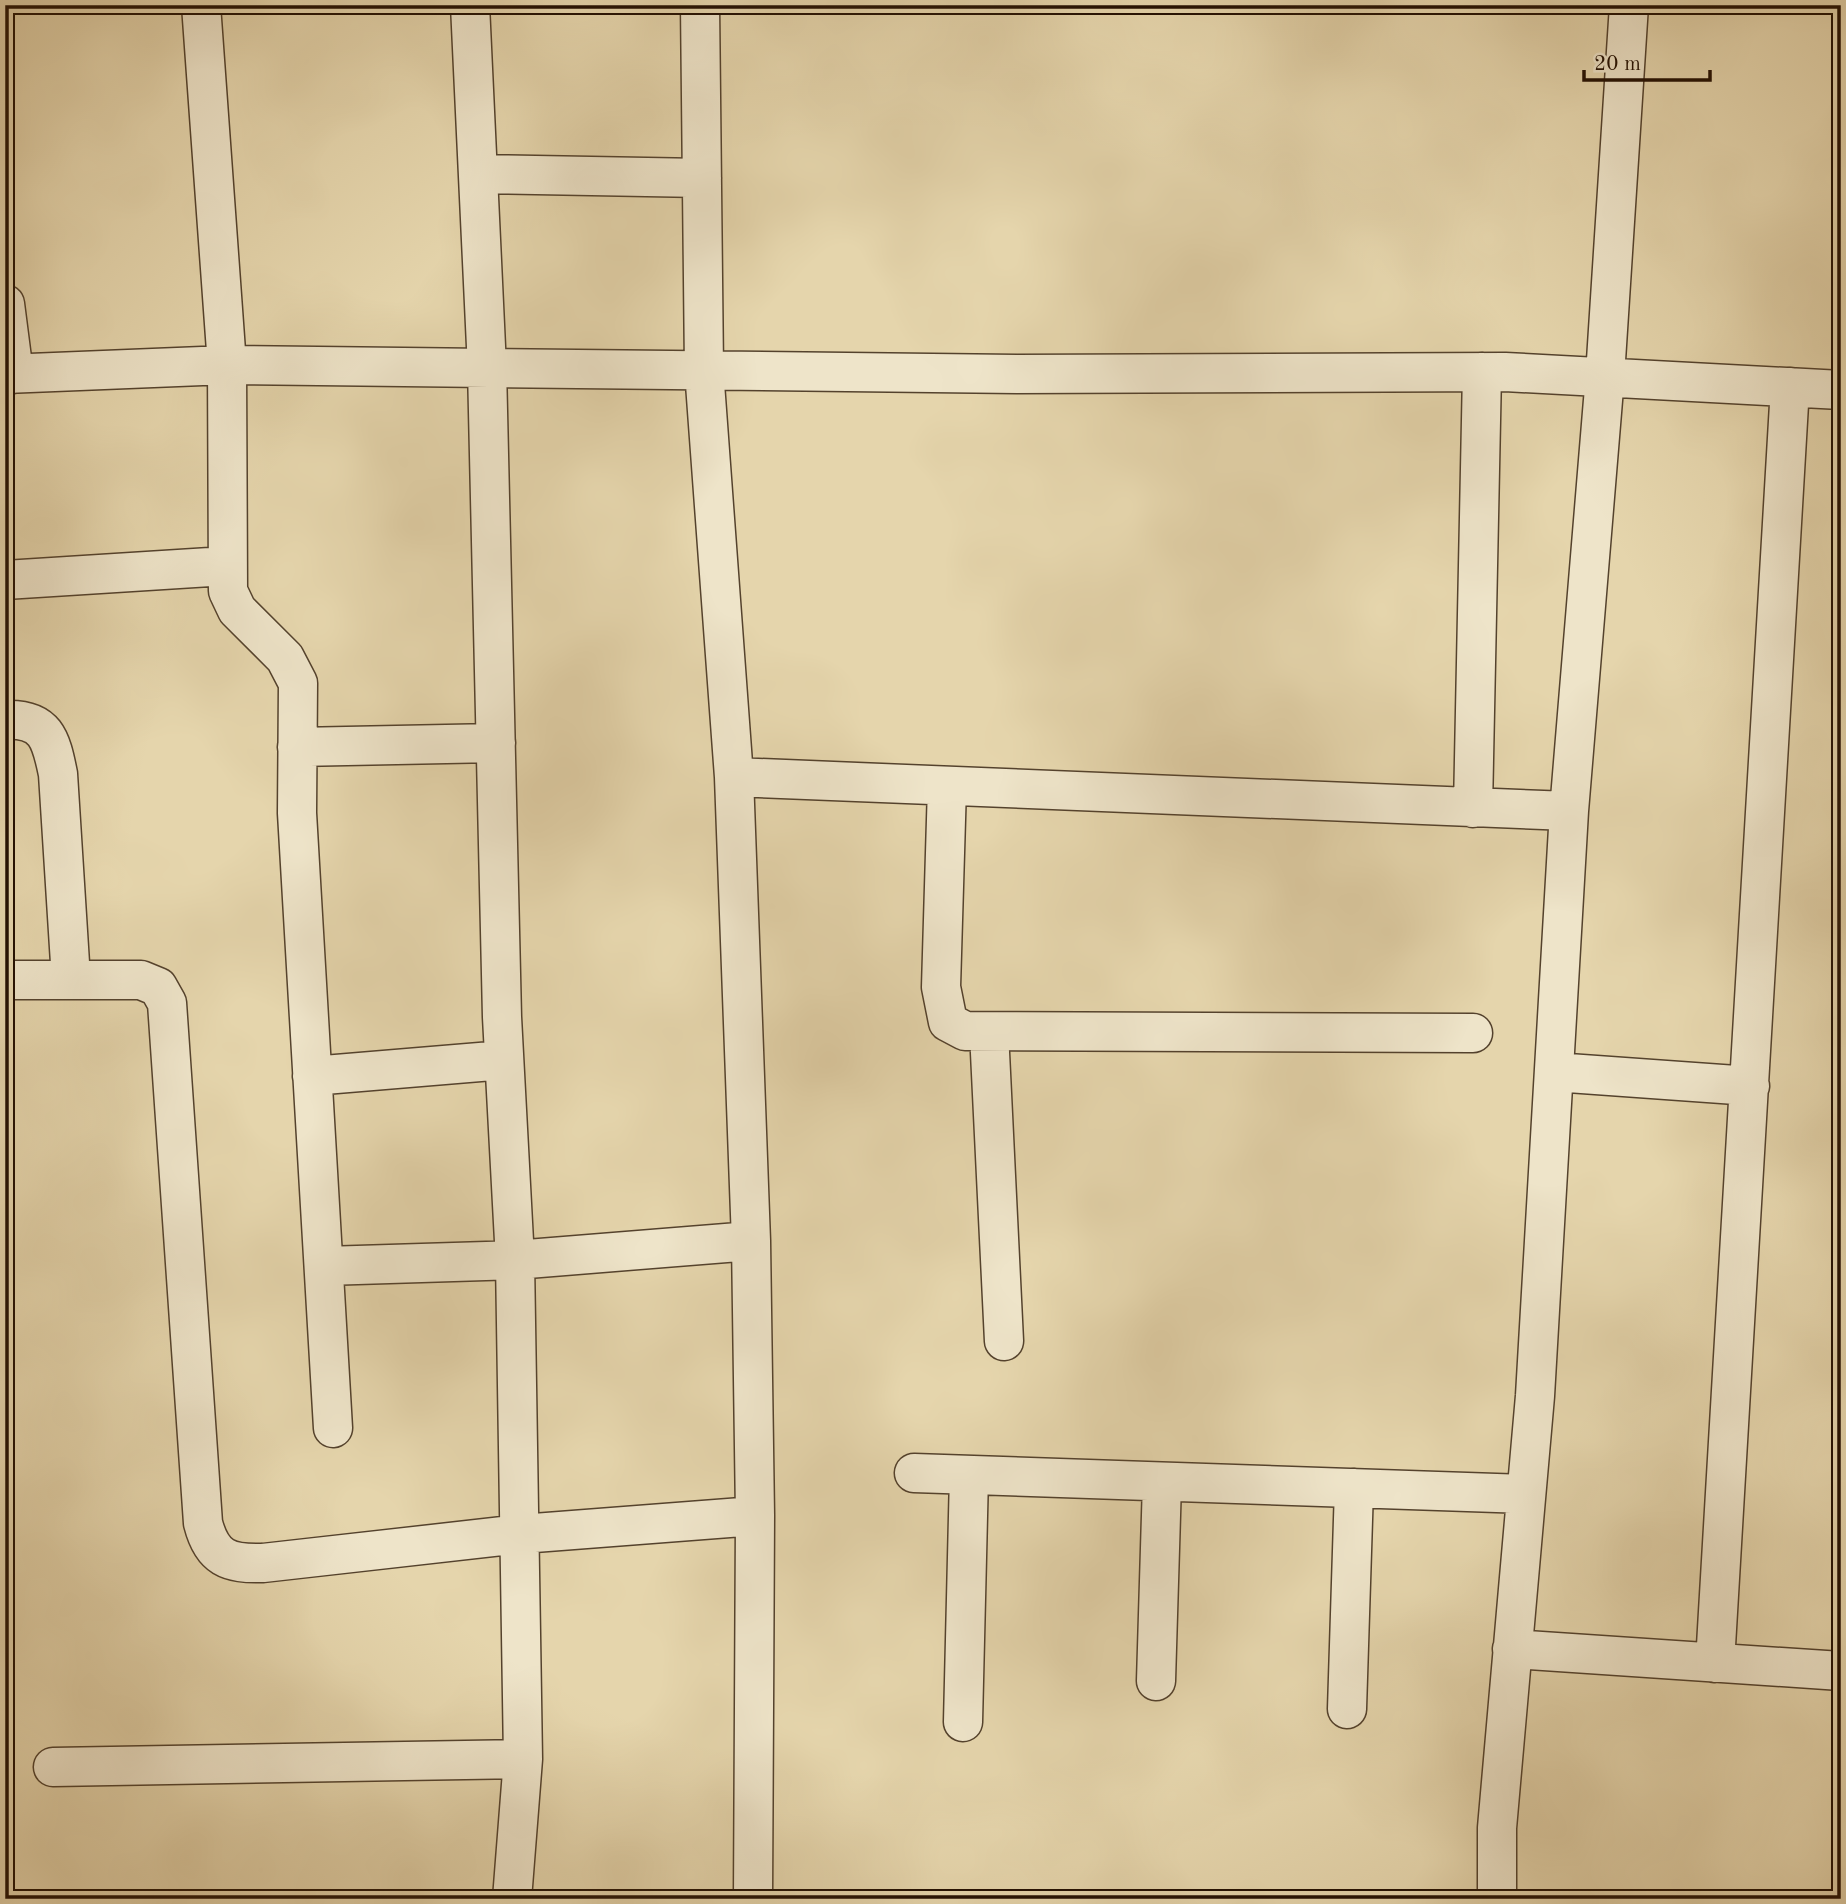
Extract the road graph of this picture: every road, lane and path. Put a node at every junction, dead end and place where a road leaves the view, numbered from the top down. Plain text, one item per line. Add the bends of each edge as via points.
1 (201, 5) edge
2 (470, 5) edge
3 (701, 5) edge
4 (1629, 5) edge
5 (478, 174) junction
6 (702, 178) junction
7 (5, 304) edge
8 (226, 365) junction
9 (487, 368) junction
10 (704, 370) junction
11 (1482, 372) junction
12 (10, 374) edge
13 (1605, 376) junction
14 (1790, 387) junction
15 (1841, 390) edge
16 (226, 566) junction
17 (5, 580) edge
18 (5, 720) edge
19 (496, 743) junction
20 (297, 747) junction
21 (734, 777) junction
22 (947, 786) junction
23 (1473, 808) junction
24 (1569, 811) junction
25 (71, 979) junction
26 (5, 981) edge
27 (989, 1032) junction
28 (1473, 1033) dead end
29 (504, 1060) junction
30 (1554, 1072) junction
31 (312, 1076) junction
32 (1751, 1086) junction
33 (751, 1241) junction
34 (515, 1260) junction
35 (325, 1266) junction
36 (1004, 1341) dead end
37 (333, 1428) dead end
38 (914, 1473) dead end
39 (969, 1475) junction
40 (1162, 1482) junction
41 (1354, 1488) junction
42 (1526, 1494) junction
43 (755, 1517) junction
44 (521, 1534) junction
45 (1512, 1649) junction
46 (1715, 1663) junction
47 (1841, 1671) edge
48 (1156, 1681) dead end
49 (1347, 1709) dead end
50 (962, 1722) dead end
51 (523, 1759) junction
52 (52, 1767) dead end
53 (512, 1899) edge
54 (753, 1899) edge
55 (1497, 1899) edge

1 - 8 street
2 - 5 street
3 - 6 street
4 - 13 street
5 - 6 street
5 - 9 street
6 - 10 street
7 - 12 street
8 - 9 street
8 - 12 street
8 - 16 street
9 - 10 street
9 - 19 street
10 - 11 street
10 - 21 street
11 - 13 street
11 - 23 street
13 - 14 street
13 - 24 street
14 - 15 street
14 - 32 street
16 - 17 street
16 - 20 street via 228,591 237,610 292,669 298,683
18 - 25 street via 23,719 41,728 52,744 58,774
19 - 20 street
19 - 29 street
20 - 31 street
21 - 22 street
21 - 33 street
22 - 23 street
22 - 27 street via 943,1008 948,1022 965,1031
23 - 24 street
24 - 30 street
25 - 26 street
25 - 44 street via 141,980 158,987 167,1003 193,1401 209,1544 224,1558 263,1563
27 - 28 street
27 - 36 street
29 - 31 street
29 - 34 street
30 - 32 street
30 - 42 street
31 - 35 street
32 - 46 street
33 - 34 street
33 - 43 street
34 - 35 street
34 - 44 street
35 - 37 street
38 - 39 street
39 - 40 street
39 - 50 street
40 - 41 street
40 - 48 street
41 - 42 street
41 - 49 street
42 - 45 street
43 - 44 street
43 - 54 street
44 - 51 street
45 - 46 street
45 - 55 street via 1497,1828
46 - 47 street
51 - 52 street
51 - 53 street

